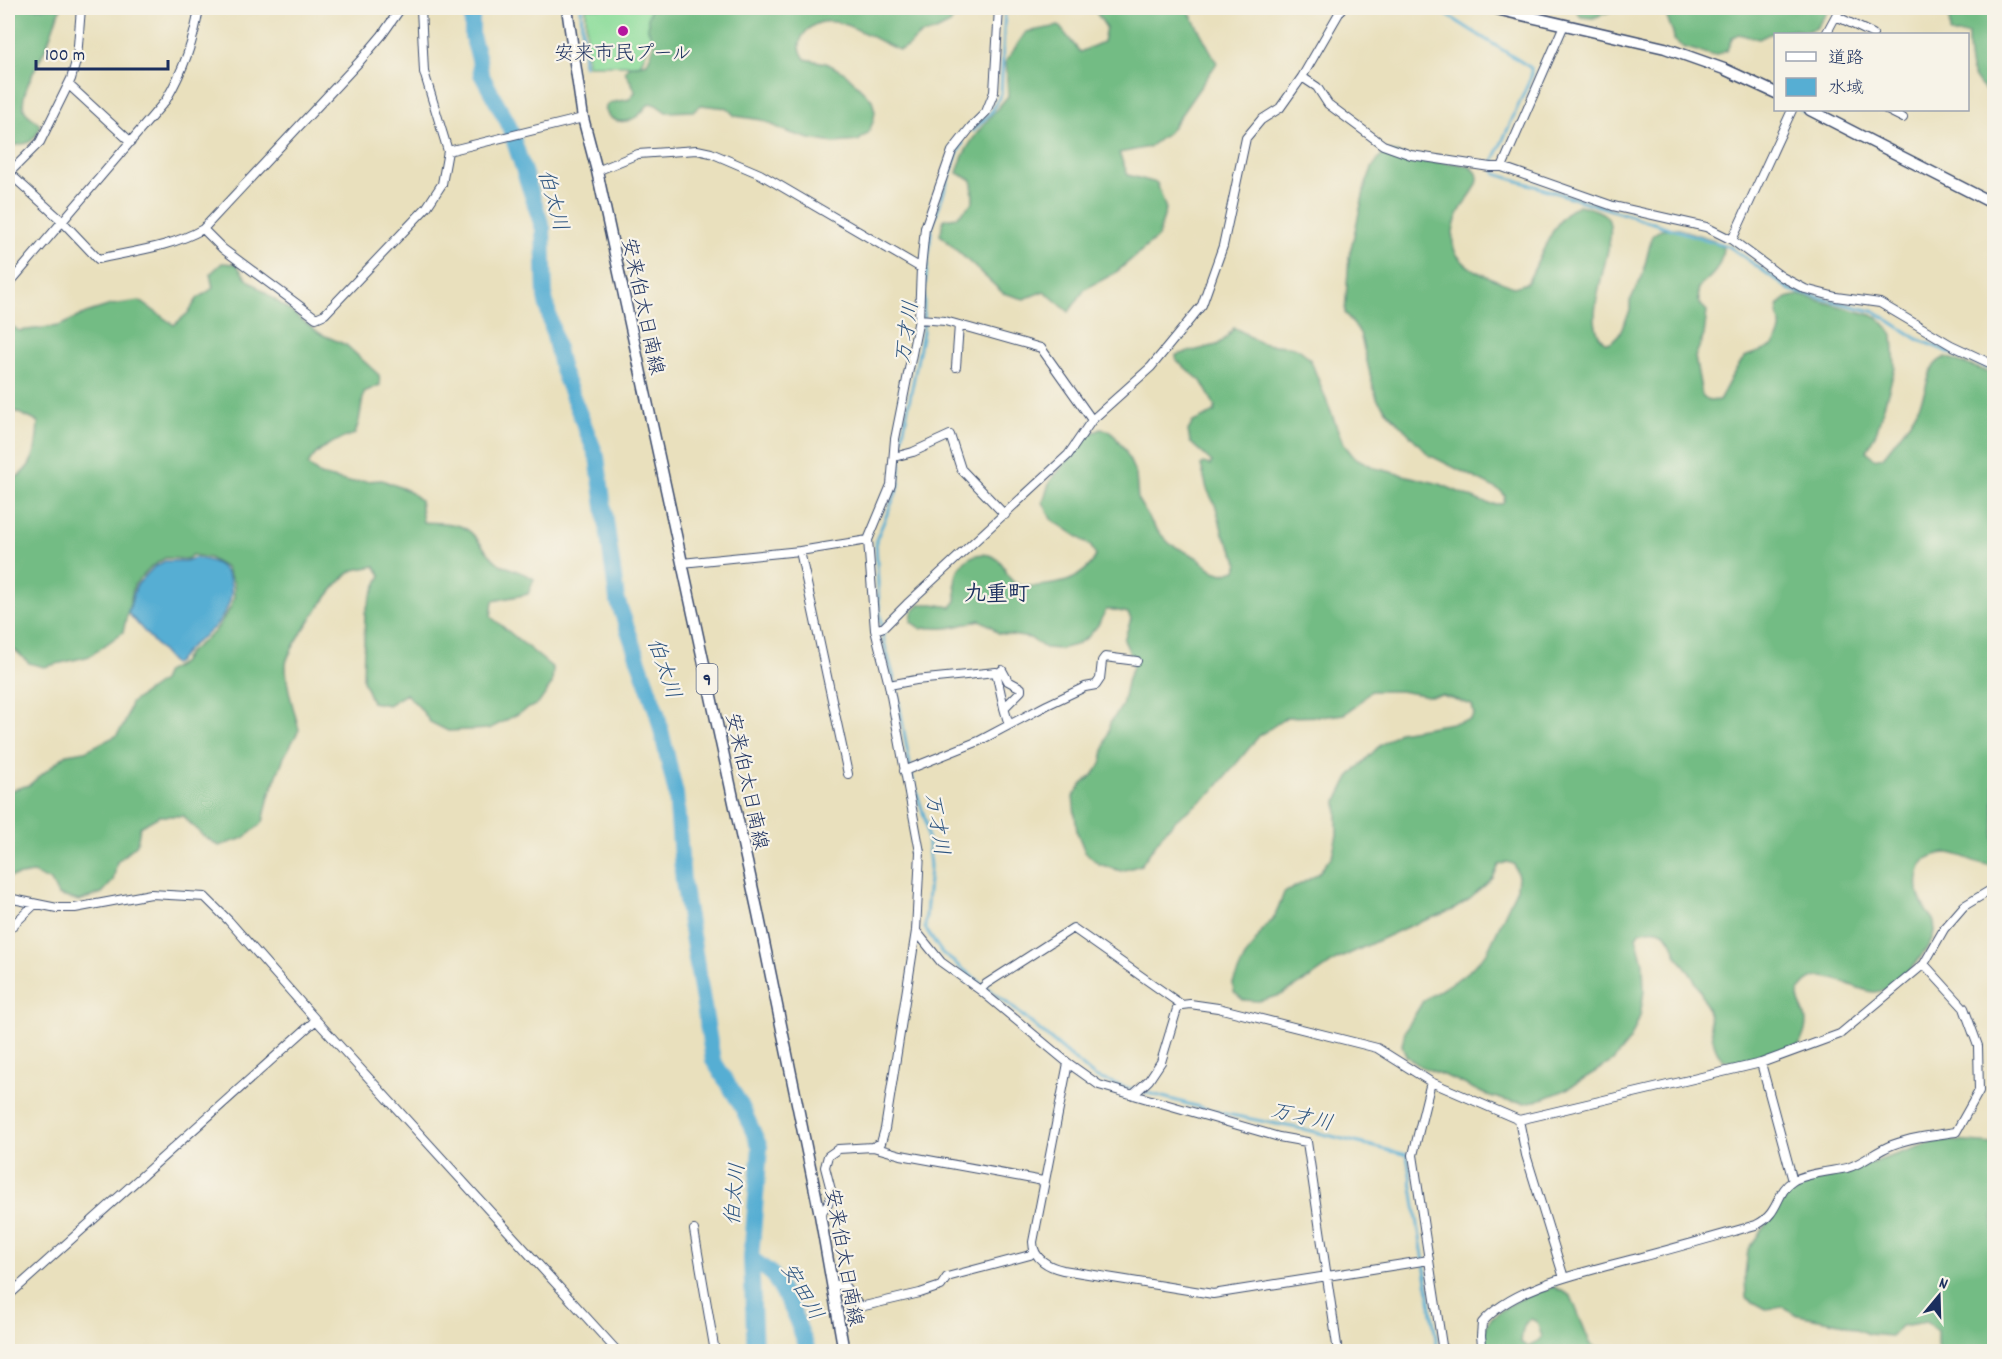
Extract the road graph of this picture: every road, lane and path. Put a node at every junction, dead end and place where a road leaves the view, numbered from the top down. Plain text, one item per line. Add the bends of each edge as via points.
1 (81, 8) edge
2 (199, 8) edge
3 (401, 8) edge
4 (421, 8) edge
5 (567, 8) edge
6 (999, 8) edge
7 (1342, 8) edge
8 (1492, 8) edge
9 (1838, 12) edge
10 (1564, 26) junction
11 (1827, 33) edge
12 (1871, 33) edge
13 (1302, 77) junction
14 (69, 85) junction
15 (1774, 92) edge
16 (1792, 111) edge
17 (1812, 111) edge
18 (1889, 111) edge
19 (583, 118) junction
20 (1903, 118) dead end
21 (131, 142) junction
22 (452, 150) junction
23 (1502, 167) junction
24 (597, 171) junction
25 (8, 173) edge
26 (1995, 204) edge
27 (61, 220) junction
28 (203, 229) junction
29 (1732, 240) junction
30 (921, 268) junction
31 (8, 285) edge
32 (919, 319) junction
33 (958, 325) junction
34 (1995, 364) edge
35 (956, 368) dead end
36 (1092, 420) junction
37 (900, 455) junction
38 (1005, 514) junction
39 (868, 540) junction
40 (800, 551) junction
41 (682, 563) junction
42 (880, 629) junction
43 (1137, 661) dead end
44 (1002, 670) dead end
45 (894, 684) junction
46 (1004, 708) junction
47 (1008, 725) junction
48 (909, 769) junction
49 (848, 774) dead end
50 (1995, 888) edge
51 (8, 898) edge
52 (35, 904) junction
53 (8, 930) edge
54 (916, 931) junction
55 (1924, 964) junction
56 (983, 987) junction
57 (1182, 1005) junction
58 (316, 1020) junction
59 (1068, 1063) junction
60 (1761, 1063) junction
61 (1431, 1082) junction
62 (1137, 1091) junction
63 (1519, 1120) junction
64 (873, 1146) junction
65 (1043, 1181) junction
66 (1793, 1181) junction
67 (820, 1215) junction
68 (694, 1230) dead end
69 (1034, 1251) junction
70 (1425, 1261) junction
71 (1327, 1276) junction
72 (1564, 1278) junction
73 (832, 1285) junction
74 (8, 1296) edge
75 (618, 1352) edge
76 (715, 1352) edge
77 (844, 1352) edge
78 (1338, 1352) edge
79 (1443, 1352) edge
80 (1483, 1352) edge

1 - 14 street via 77,58
2 - 21 street via 179,78 155,116
3 - 28 street via 360,61
4 - 22 street via 424,72
5 - 19 main road, 安来伯太日南線 / 9
6 - 30 street via 994,92 986,112 952,151 925,228
7 - 13 street
8 - 10 main road
9 - 11 street
9 - 12 street
10 - 15 main road via 1665,48
10 - 23 street
13 - 23 street via 1317,87 1328,104 1383,145 1411,155
13 - 36 street via 1280,108 1261,120 1246,138 1223,246 1202,305 1151,367
14 - 21 street
14 - 25 street via 40,142
16 - 29 street
17 - 26 main road
18 - 20 street
19 - 22 street
19 - 24 main road, 安来伯太日南線 / 9
21 - 27 street
22 - 28 street via 442,184 427,207 325,314 316,318 223,249
23 - 29 street via 1613,206 1706,227
24 - 30 street via 638,154 698,150 711,153 760,174
24 - 41 main road, 安来伯太日南線 / 9
25 - 27 street
27 - 28 street via 98,259 170,243
27 - 31 street
29 - 34 street via 1805,289 1880,303 1950,345
30 - 32 street
32 - 33 street
32 - 37 street via 895,439
33 - 35 street
33 - 36 street via 1041,348
36 - 38 street via 1068,455
37 - 38 street via 950,435 961,469
37 - 39 street
38 - 42 street
39 - 40 street
39 - 42 street
40 - 41 street
40 - 49 street
41 - 67 main road, 安来伯太日南線 / 9
42 - 45 street
43 - 47 street via 1105,657 1096,685
44 - 46 street via 1008,681 1021,688
45 - 46 street via 996,672
45 - 48 street
46 - 47 street
47 - 48 street
48 - 54 street via 920,852
50 - 55 street via 1964,906 1944,929
51 - 52 street
52 - 53 street
52 - 58 street via 75,908 151,894 205,897
54 - 56 street via 941,962
54 - 64 street via 885,1129 881,1143
55 - 60 street via 1840,1034
55 - 66 street via 1964,1008 1978,1047 1979,1091 1956,1132 1891,1145 1861,1163
56 - 57 street via 1073,928
56 - 59 street
57 - 61 street via 1218,1008 1377,1048
57 - 62 street via 1177,1009 1161,1062
58 - 74 street
58 - 75 street
59 - 62 street via 1099,1085
59 - 65 street
60 - 63 street
60 - 66 street
61 - 63 street
61 - 70 street via 1413,1155
62 - 71 street via 1279,1137 1307,1142
63 - 72 street
64 - 65 street via 901,1155
64 - 67 street via 838,1149 828,1156 825,1167 832,1194
65 - 69 street
66 - 72 street via 1772,1214 1756,1225
67 - 73 main road, 安来伯太日南線 / 9
68 - 76 street
69 - 71 street via 1055,1268 1213,1294
69 - 73 street via 947,1277 941,1286 920,1293 860,1307 844,1285
70 - 71 street
70 - 79 street
71 - 78 street
72 - 80 street via 1521,1294 1485,1319 1480,1327
73 - 77 main road, 安来伯太日南線 / 9

